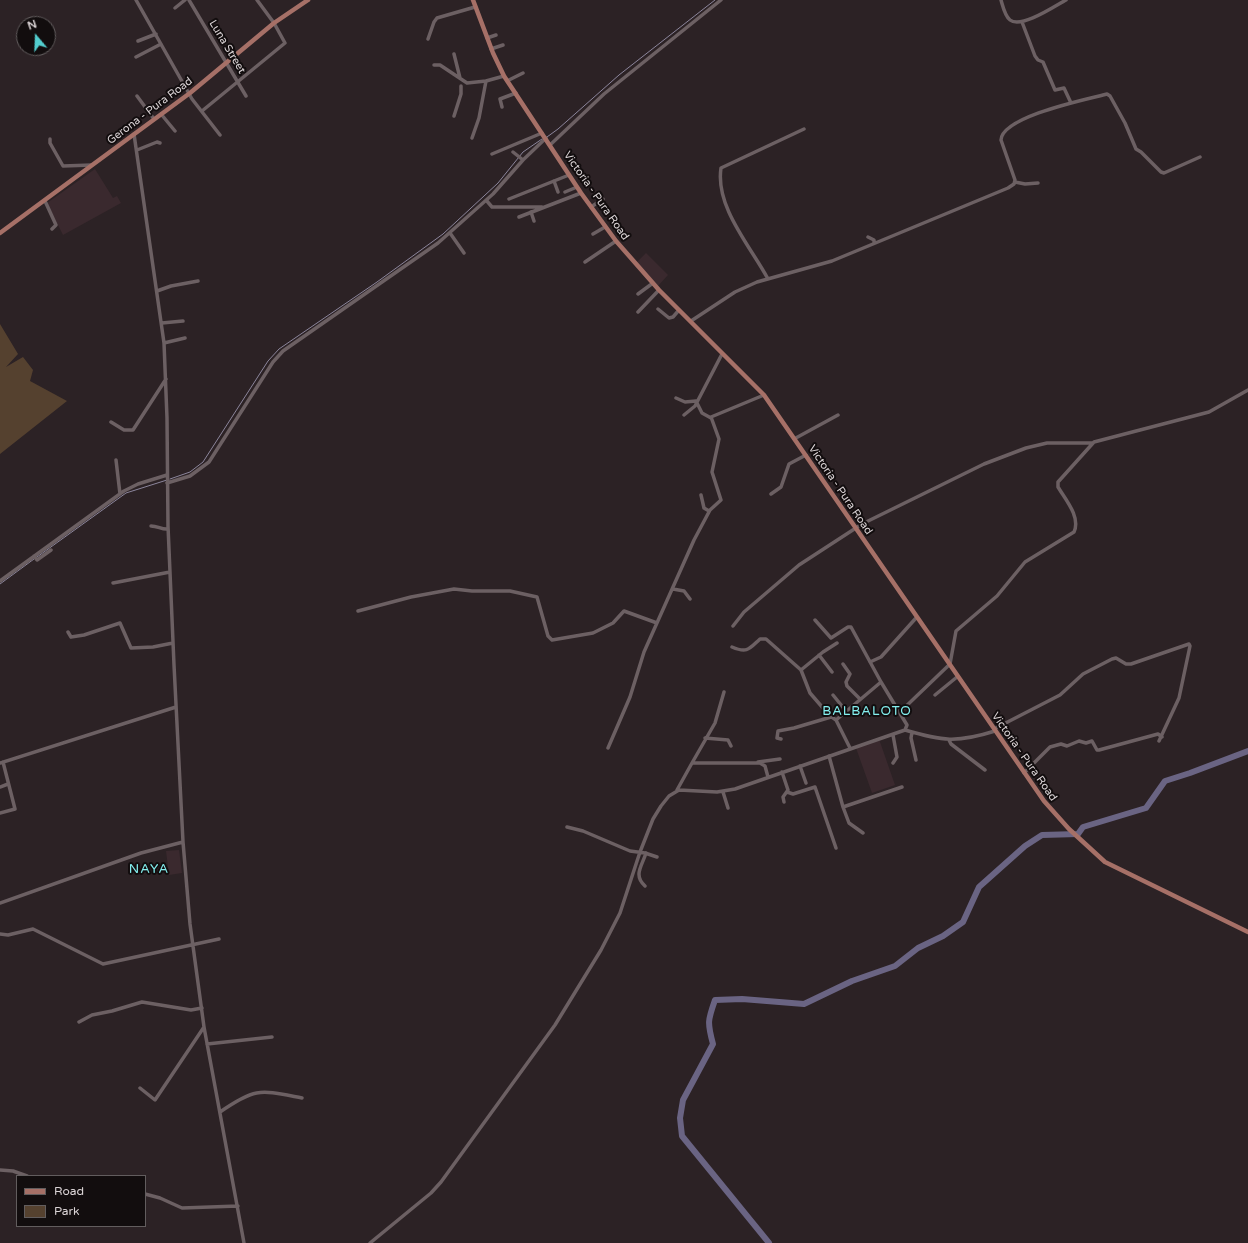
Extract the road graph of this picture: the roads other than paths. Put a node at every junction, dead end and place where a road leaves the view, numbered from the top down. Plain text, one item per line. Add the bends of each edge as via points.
1 (136, 0) edge
2 (185, 0) edge
3 (189, 0) edge
4 (258, 0) edge
5 (308, 0) edge
6 (472, 0) edge
7 (722, 0) edge
8 (1001, 0) edge
9 (1066, 0) edge
10 (475, 7) junction
11 (175, 8) dead end
12 (1022, 22) junction
13 (274, 23) junction
14 (156, 34) junction
15 (496, 35) dead end
16 (487, 38) junction
17 (428, 39) dead end
18 (138, 41) dead end
19 (162, 44) junction
20 (503, 45) dead end
21 (491, 49) junction
22 (454, 54) dead end
23 (136, 57) dead end
24 (225, 63) junction
25 (434, 65) dead end
26 (523, 73) dead end
27 (460, 78) junction
28 (506, 78) junction
29 (486, 81) junction
30 (237, 83) junction
31 (468, 83) junction
32 (190, 93) junction
33 (516, 93) junction
34 (137, 96) dead end
35 (246, 96) dead end
36 (1071, 103) junction
37 (502, 107) dead end
38 (202, 111) junction
39 (161, 114) junction
40 (454, 116) dead end
41 (154, 119) junction
42 (804, 130) dead end
43 (175, 131) dead end
44 (542, 133) junction
45 (134, 134) junction
46 (220, 135) dead end
47 (472, 138) dead end
48 (546, 138) junction
49 (50, 139) dead end
50 (160, 143) dead end
51 (550, 145) junction
52 (137, 150) junction
53 (513, 152) dead end
54 (492, 154) dead end
55 (1200, 157) dead end
56 (523, 160) junction
57 (94, 165) junction
58 (569, 175) junction
59 (554, 181) junction
60 (1015, 182) junction
61 (1038, 183) dead end
62 (576, 187) junction
63 (558, 192) dead end
64 (565, 192) dead end
65 (581, 193) junction
66 (509, 199) dead end
67 (603, 199) dead end
68 (486, 200) junction
69 (45, 201) junction
70 (544, 207) junction
71 (591, 207) junction
72 (531, 212) junction
73 (519, 217) dead end
74 (534, 221) dead end
75 (605, 227) junction
76 (52, 229) dead end
77 (450, 233) junction
78 (0, 234) edge
79 (593, 234) dead end
80 (868, 237) dead end
81 (616, 241) junction
82 (874, 243) junction
83 (464, 253) dead end
84 (585, 262) dead end
85 (768, 279) junction
86 (198, 281) dead end
87 (653, 283) junction
88 (659, 290) junction
89 (157, 291) junction
90 (638, 294) dead end
91 (658, 309) dead end
92 (679, 310) junction
93 (638, 312) dead end
94 (183, 321) dead end
95 (691, 321) junction
96 (162, 323) junction
97 (185, 338) dead end
98 (164, 343) junction
99 (722, 354) junction
100 (166, 379) junction
101 (1248, 390) edge
102 (764, 395) junction
103 (676, 398) dead end
104 (697, 402) junction
105 (684, 415) dead end
106 (838, 415) dead end
107 (711, 418) junction
108 (111, 422) dead end
109 (794, 439) junction
110 (1093, 443) junction
111 (806, 455) junction
112 (116, 460) dead end
113 (167, 475) junction
114 (167, 483) junction
115 (120, 494) junction
116 (771, 494) dead end
117 (701, 495) dead end
118 (709, 511) junction
119 (151, 526) dead end
120 (855, 528) junction
121 (168, 529) junction
122 (51, 550) dead end
123 (35, 558) junction
124 (170, 572) junction
125 (0, 581) edge
126 (113, 583) dead end
127 (673, 589) junction
128 (690, 599) dead end
129 (358, 611) dead end
130 (916, 618) junction
131 (815, 620) dead end
132 (657, 623) junction
133 (733, 626) dead end
134 (68, 632) dead end
135 (174, 643) junction
136 (837, 643) dead end
137 (732, 647) dead end
138 (819, 655) junction
139 (870, 662) junction
140 (843, 664) dead end
141 (949, 665) junction
142 (801, 670) junction
143 (832, 672) dead end
144 (957, 677) junction
145 (881, 682) junction
146 (724, 692) dead end
147 (833, 695) dead end
148 (934, 696) dead end
149 (860, 699) junction
150 (176, 707) junction
151 (846, 711) junction
152 (900, 712) junction
153 (831, 717) junction
154 (836, 720) junction
155 (908, 726) junction
156 (905, 730) junction
157 (994, 730) junction
158 (913, 732) junction
159 (893, 734) junction
160 (1162, 737) junction
161 (705, 738) junction
162 (781, 739) dead end
163 (949, 740) junction
164 (1159, 741) dead end
165 (730, 746) dead end
166 (608, 748) dead end
167 (850, 748) junction
168 (829, 756) junction
169 (780, 759) dead end
170 (916, 760) dead end
171 (1, 763) edge
172 (692, 763) junction
173 (893, 763) dead end
174 (749, 764) junction
175 (800, 766) junction
176 (985, 770) dead end
177 (782, 772) junction
178 (1024, 773) junction
179 (768, 777) junction
180 (806, 783) dead end
181 (8, 784) junction
182 (0, 787) edge
183 (902, 787) dead end
184 (677, 790) junction
185 (723, 792) junction
186 (787, 792) junction
187 (784, 802) dead end
188 (843, 807) junction
189 (728, 808) dead end
190 (0, 813) edge
191 (567, 827) dead end
192 (863, 833) dead end
193 (183, 842) junction
194 (836, 848) dead end
195 (640, 852) junction
196 (646, 853) junction
197 (657, 857) dead end
198 (645, 886) dead end
199 (0, 903) edge
200 (1248, 932) edge
201 (0, 934) edge
202 (219, 939) dead end
203 (193, 945) junction
204 (202, 1008) junction
205 (79, 1022) dead end
206 (204, 1027) junction
207 (272, 1037) dead end
208 (208, 1044) junction
209 (140, 1088) dead end
210 (302, 1098) dead end
211 (220, 1112) junction
212 (0, 1170) edge
213 (24, 1175) edge
214 (146, 1194) edge
215 (238, 1206) junction
216 (244, 1243) edge
217 (370, 1243) edge

1 - 14 street
2 - 11 street
3 - 24 street, Luna Street
4 - 13 street
5 - 13 main road, Gerona - Pura Road
6 - 10 main road, Victoria - Pura Road
7 - 51 street via 604,94
8 - 12 street via 1010,20
9 - 12 street
10 - 16 main road, Victoria - Pura Road
10 - 17 street via 437,18
12 - 36 street via 1035,56 1043,62 1055,90 1064,88
13 - 24 main road, Gerona - Pura Road
13 - 30 street via 284,44
14 - 18 street
14 - 19 street
15 - 16 street
16 - 21 main road, Victoria - Pura Road
19 - 23 street
19 - 32 street
20 - 21 street
21 - 28 main road, Victoria - Pura Road
22 - 27 street
24 - 30 street, Luna Street
24 - 32 main road, Gerona - Pura Road
25 - 27 street
26 - 28 street
27 - 31 street
28 - 29 street
28 - 33 main road, Victoria - Pura Road
29 - 31 street
29 - 47 street via 479,118
30 - 35 street, Luna Street
30 - 38 street
31 - 40 street via 459,87 461,94
32 - 38 street
32 - 39 main road, Gerona - Pura Road
33 - 37 street via 500,99
33 - 44 main road, Victoria - Pura Road
34 - 41 street
36 - 55 street via 1103,95 1110,96 1136,149 1161,172 1164,173
36 - 60 street via 1029,116 1002,134 1001,140
38 - 46 street
39 - 41 main road, Gerona - Pura Road
39 - 43 street
41 - 45 main road, Gerona - Pura Road
42 - 85 street via 721,168 722,190 732,218
44 - 48 main road, Victoria - Pura Road
44 - 54 street
45 - 52 street
45 - 57 main road, Gerona - Pura Road
48 - 51 main road, Victoria - Pura Road
48 - 56 street
49 - 57 street via 63,166
50 - 52 street
51 - 58 main road, Victoria - Pura Road
52 - 89 street
53 - 56 street
56 - 68 street
57 - 69 main road, Gerona - Pura Road
58 - 59 street
58 - 62 main road, Victoria - Pura Road
59 - 63 street
59 - 66 street
60 - 61 street
60 - 82 street via 994,194
62 - 64 street
62 - 65 main road, Victoria - Pura Road
65 - 70 street
65 - 71 main road, Victoria - Pura Road
67 - 71 street
68 - 70 street via 492,207
68 - 77 street
69 - 76 street via 56,225
69 - 78 main road, Gerona - Pura Road
70 - 72 street
71 - 75 main road, Victoria - Pura Road
72 - 73 street
72 - 74 street
75 - 79 street
75 - 81 main road, Victoria - Pura Road
77 - 83 street
77 - 114 street via 399,272 283,351 273,362 210,462 190,476
80 - 82 street via 874,240
81 - 84 street
81 - 87 main road, Victoria - Pura Road
82 - 85 street via 832,261
85 - 95 street via 735,292
86 - 89 street
87 - 88 main road, Victoria - Pura Road
87 - 90 street
88 - 92 main road, Victoria - Pura Road
88 - 93 street
89 - 96 street
91 - 92 street via 669,318
92 - 95 main road, Victoria - Pura Road
94 - 96 street
95 - 99 main road, Victoria - Pura Road
96 - 98 street
97 - 98 street
98 - 100 street
99 - 102 main road, Victoria - Pura Road
99 - 104 street
100 - 108 street via 133,430 124,430
100 - 113 street
101 - 110 street via 1209,412
102 - 107 street
102 - 109 main road, Victoria - Pura Road
103 - 104 street via 685,402
104 - 105 street
104 - 107 street via 704,415
106 - 109 street
107 - 118 street via 719,439 712,472 721,500
109 - 111 main road, Victoria - Pura Road
110 - 120 street via 1047,443 1020,451 980,466
110 - 141 street via 1058,482 1075,517 1074,532 1025,562 997,596 956,631
111 - 116 street via 789,464 782,487
111 - 120 main road, Victoria - Pura Road
112 - 115 street
113 - 114 street
113 - 115 street via 138,484
114 - 121 street
115 - 123 street
117 - 118 street via 704,508
118 - 127 street
119 - 121 street
120 - 130 main road, Victoria - Pura Road
120 - 133 street via 821,553 799,565 744,612
121 - 124 street
122 - 123 street via 39,560
123 - 125 street
124 - 126 street
124 - 135 street
127 - 128 street via 684,591
127 - 132 street
129 - 132 street via 410,597 454,589 510,591 537,597 548,636 552,640 592,633 613,623 624,611
130 - 139 street via 881,657
130 - 141 main road, Victoria - Pura Road
131 - 139 street via 830,638 850,626
132 - 166 street
134 - 135 street via 71,637 84,635 120,622 132,648
135 - 150 street
136 - 138 street
137 - 142 street via 746,650 755,646 758,640 766,639
138 - 142 street
138 - 143 street
139 - 145 street
140 - 149 street via 850,674 847,686
141 - 144 main road, Victoria - Pura Road
141 - 152 street
142 - 153 street via 810,693
144 - 148 street
144 - 157 main road, Victoria - Pura Road
145 - 149 street
145 - 152 street
146 - 161 street via 715,723
147 - 151 street
149 - 151 street
150 - 171 street
150 - 193 street
151 - 154 street
152 - 155 street
153 - 154 street
153 - 162 street via 778,730 777,738
154 - 167 street
155 - 156 street
155 - 158 street
156 - 158 street
156 - 159 street
157 - 160 street via 1060,695 1083,674 1112,659 1131,664 1189,644 1179,698
157 - 163 street via 970,738
157 - 178 main road, Victoria - Pura Road
158 - 163 street
158 - 170 street
159 - 167 street
159 - 173 street via 898,757
160 - 164 street
160 - 178 street via 1156,735 1099,750 1092,741 1050,747
161 - 165 street via 729,741
161 - 172 street
163 - 176 street via 950,744
167 - 168 street
168 - 175 street
168 - 188 street
169 - 174 street
171 - 181 street
172 - 174 street
172 - 184 street
174 - 179 street via 763,764
175 - 177 street
175 - 180 street
177 - 179 street
177 - 186 street
178 - 200 main road, Victoria - Pura Road via 1044,802 1105,862
179 - 185 street
181 - 182 street
181 - 190 street via 15,809
183 - 188 street
184 - 185 street
184 - 195 street via 659,809
185 - 189 street
186 - 187 street via 783,797
186 - 194 street via 793,794 815,787
188 - 192 street via 851,826
191 - 195 street via 630,851
193 - 199 street via 142,853
193 - 203 street
195 - 196 street
195 - 217 street via 626,899 612,930 555,1024 441,1182
196 - 197 street
196 - 198 street via 638,873 640,881
201 - 203 street via 8,935 33,929 103,964
202 - 203 street
203 - 204 street
204 - 205 street via 191,1010 142,1002 92,1015
204 - 206 street
206 - 208 street
206 - 209 street via 155,1100
207 - 208 street
208 - 211 street
210 - 211 street via 269,1092 254,1093 246,1095
211 - 215 street
212 - 213 street
214 - 215 street via 182,1208
215 - 216 street

